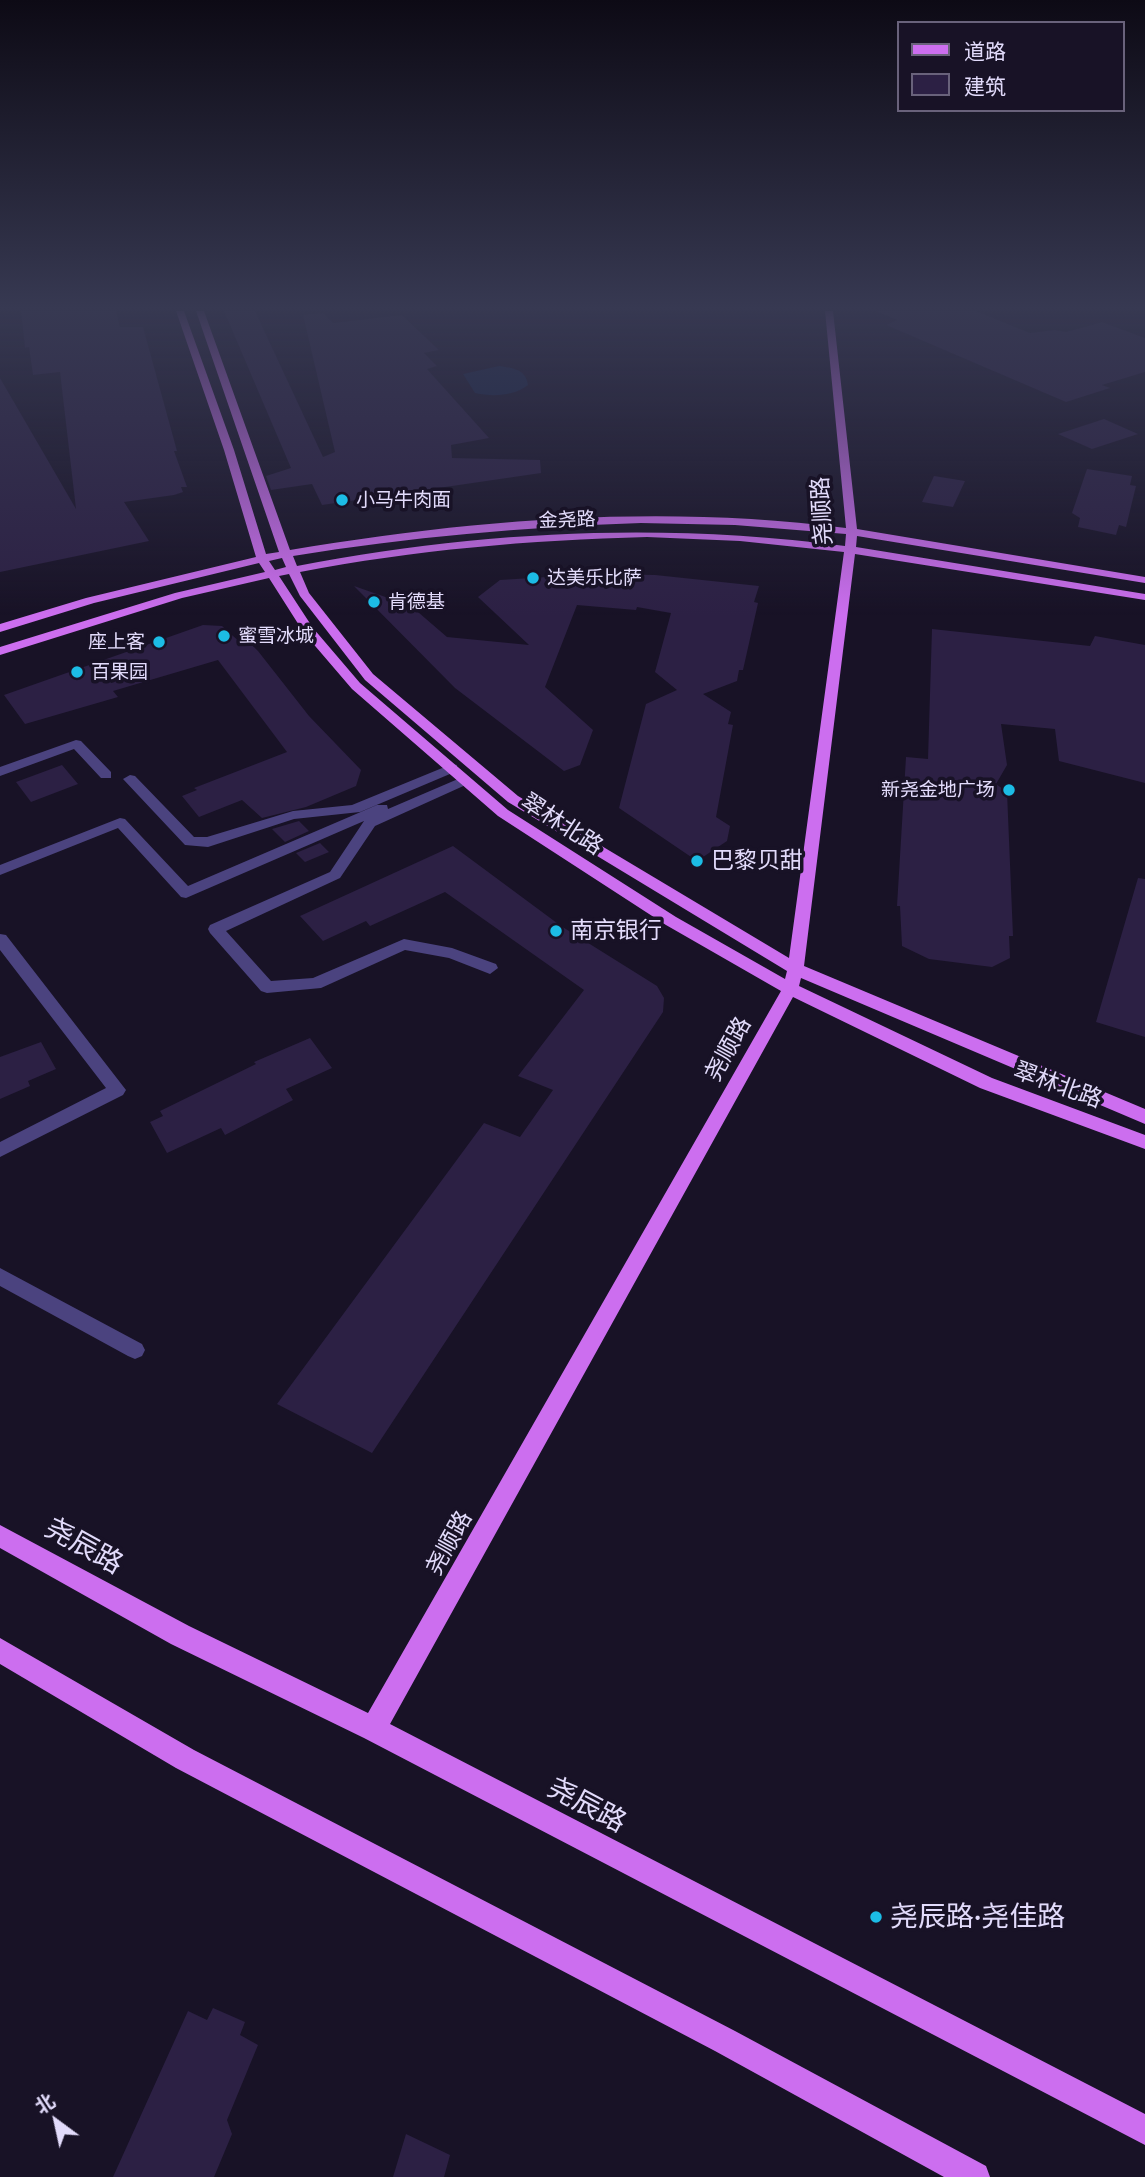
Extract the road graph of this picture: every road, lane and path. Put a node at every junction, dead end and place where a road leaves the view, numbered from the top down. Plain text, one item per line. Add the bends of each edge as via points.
1 (216, 413) edge
2 (236, 413) edge
3 (840, 413) edge
4 (852, 533) junction
5 (849, 550) junction
6 (285, 552) junction
7 (262, 558) junction
8 (292, 569) junction
9 (270, 574) junction
10 (1145, 580) edge
11 (1145, 597) edge
12 (2, 624) edge
13 (0, 651) edge
14 (0, 772) edge
15 (458, 774) junction
16 (106, 775) dead end
17 (130, 779) dead end
18 (0, 870) edge
19 (0, 939) edge
20 (490, 968) dead end
21 (793, 979) junction
22 (1145, 1117) edge
23 (1145, 1142) edge
24 (0, 1150) edge
25 (0, 1276) edge
26 (135, 1350) dead end
27 (0, 1536) edge
28 (0, 1650) edge
29 (373, 1728) junction
30 (1145, 2130) edge
31 (975, 2177) edge

1 - 7 main road, 翠林北路
2 - 6 main road, 翠林北路
3 - 4 main road, 尧顺路
4 - 5 main road, 尧顺路
4 - 6 main road, 金尧路 via 737,522 558,521 477,526
4 - 10 main road, 金尧路
5 - 8 main road, 金尧路 via 716,537 559,537 373,555
5 - 11 main road, 金尧路
5 - 21 main road, 尧顺路
6 - 7 main road, 金尧路
6 - 8 main road, 翠林北路
7 - 9 main road, 翠林北路
7 - 12 main road, 金尧路 via 160,580
8 - 9 main road, 金尧路
8 - 21 main road, 翠林北路 via 304,594 369,677 513,799
9 - 13 main road, 金尧路 via 81,622
9 - 15 main road, 翠林北路 via 308,631 355,686
14 - 16 street via 76,744
15 - 17 street via 355,809 293,815 208,842 190,842
15 - 18 street via 186,893 120,822
15 - 20 street via 370,823 335,875 216,929 267,987 316,984 404,944 452,953
15 - 21 main road, 翠林北路 via 503,813 671,921
19 - 24 street via 117,1090
21 - 22 main road, 翠林北路
21 - 23 main road, 翠林北路 via 986,1083
21 - 29 main road, 尧顺路
25 - 26 street
27 - 29 main road, 尧辰路 via 180,1635
28 - 31 main road via 185,1759
29 - 30 main road, 尧辰路

